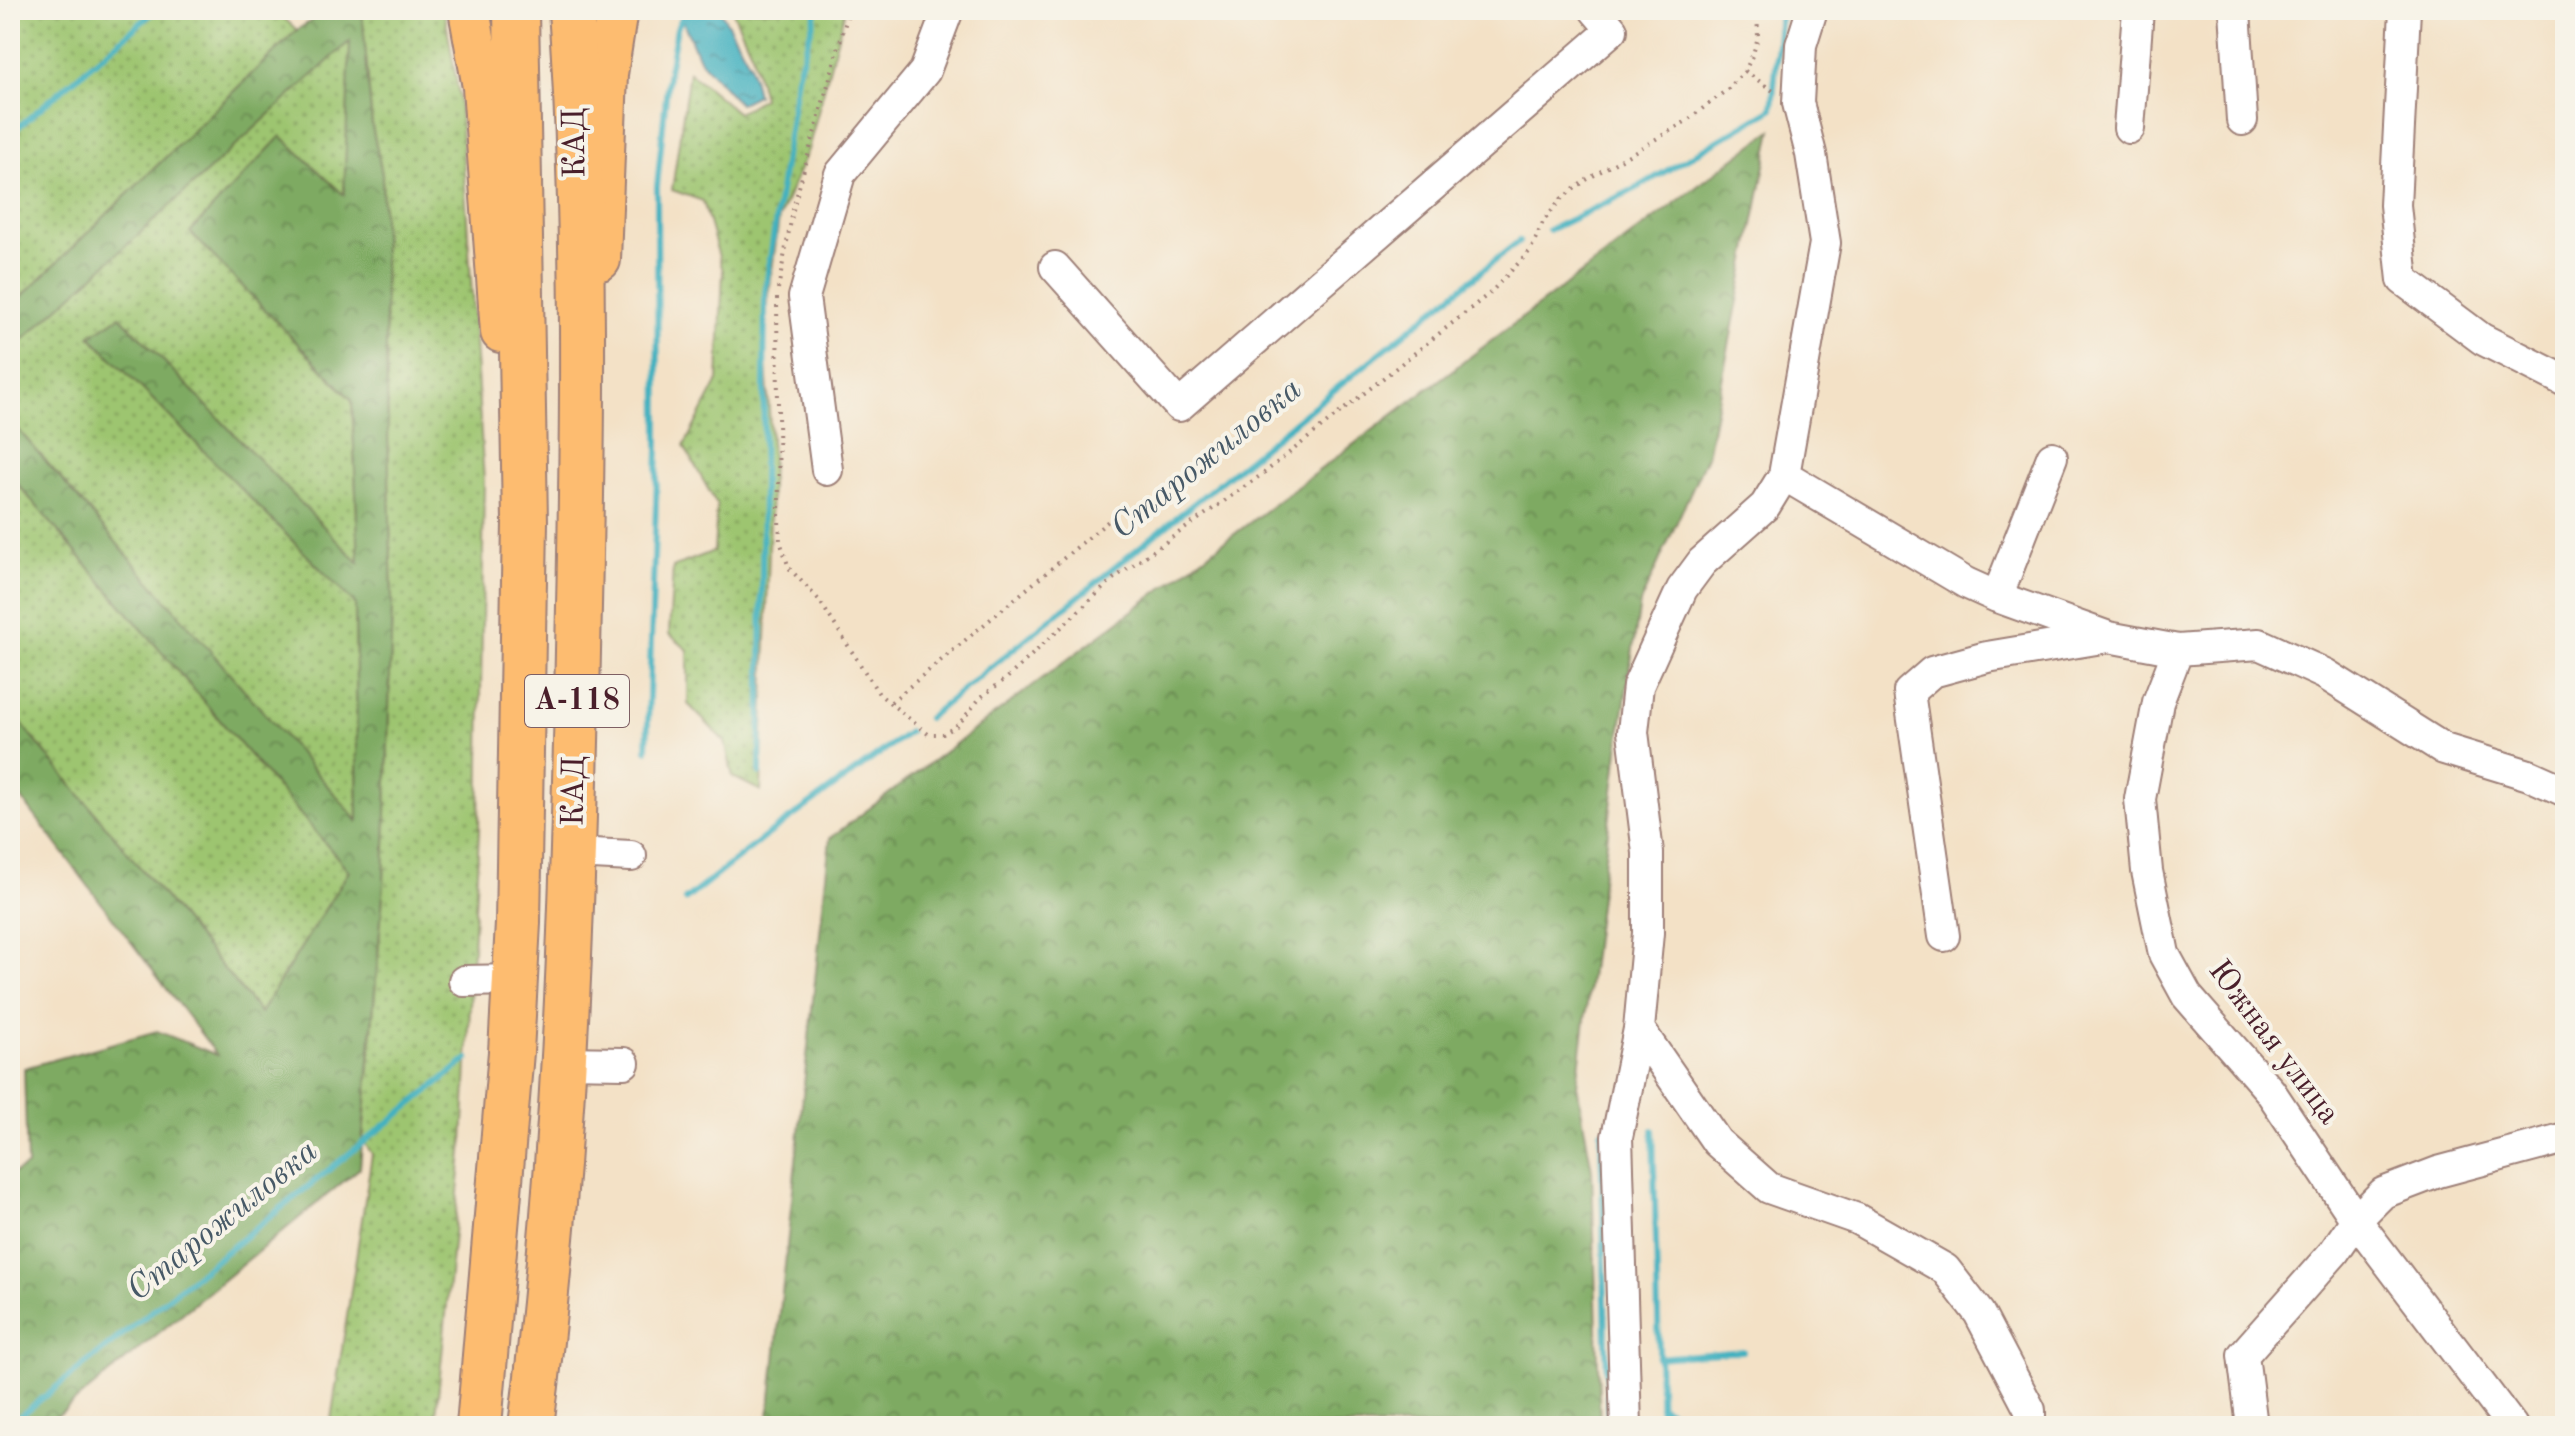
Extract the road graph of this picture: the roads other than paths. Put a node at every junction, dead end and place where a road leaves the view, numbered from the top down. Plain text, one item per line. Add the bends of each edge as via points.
1 (469, 10) edge
2 (516, 10) edge
3 (571, 10) edge
4 (617, 10) edge
5 (948, 10) edge
6 (1595, 10) edge
7 (1812, 10) edge
8 (2138, 10) edge
9 (2235, 10) edge
10 (2405, 10) edge
11 (2242, 120) dead end
12 (2129, 128) dead end
13 (1055, 267) dead end
14 (2565, 381) edge
15 (583, 415) junction
16 (2052, 457) dead end
17 (827, 470) dead end
18 (1784, 475) junction
19 (525, 522) junction
20 (1997, 597) junction
21 (2108, 637) junction
22 (2178, 650) junction
23 (2565, 791) edge
24 (574, 853) junction
25 (631, 856) dead end
26 (1944, 936) dead end
27 (515, 980) junction
28 (464, 981) dead end
29 (1639, 1029) junction
30 (563, 1062) junction
31 (624, 1063) dead end
32 (2565, 1138) edge
33 (2356, 1220) junction
34 (541, 1344) junction
35 (479, 1426) edge
36 (531, 1426) edge
37 (538, 1426) edge
38 (1626, 1426) edge
39 (2030, 1426) edge
40 (2252, 1426) edge
41 (2512, 1426) edge

1 - 19 main road via 487,133 503,372
2 - 19 highway, КАД / А-118
3 - 15 highway, КАД / А-118
4 - 15 main road via 607,74 600,281
5 - 17 street via 925,71 840,174 804,297
6 - 13 street via 1612,30 1179,406
7 - 18 street via 1801,45 1798,103 1825,243
8 - 12 street
9 - 11 street
10 - 14 street via 2395,205 2403,280 2482,339
15 - 24 highway, КАД / А-118
16 - 20 street
18 - 20 street
18 - 29 street via 1765,506 1702,562 1682,589 1638,686 1633,732 1648,853 1648,933
19 - 27 highway, КАД / А-118
20 - 21 street
21 - 22 street
21 - 26 street via 1932,672 1909,692
22 - 23 street via 2259,644 2325,674 2444,749
22 - 33 street, Южная улица via 2158,702 2140,799 2147,871 2164,954 2187,996 2270,1091
24 - 25 street
24 - 30 highway, КАД / А-118
27 - 28 street
27 - 35 highway, КАД / А-118
29 - 38 street via 1617,1137
29 - 39 street via 1717,1142 1769,1188 1857,1219 1945,1269 1979,1313 2030,1410
30 - 31 street
30 - 34 highway, КАД / А-118
32 - 33 street via 2438,1172 2383,1193
33 - 40 street via 2243,1355
33 - 41 street, Южная улица
34 - 36 highway, КАД / А-118
34 - 37 street

